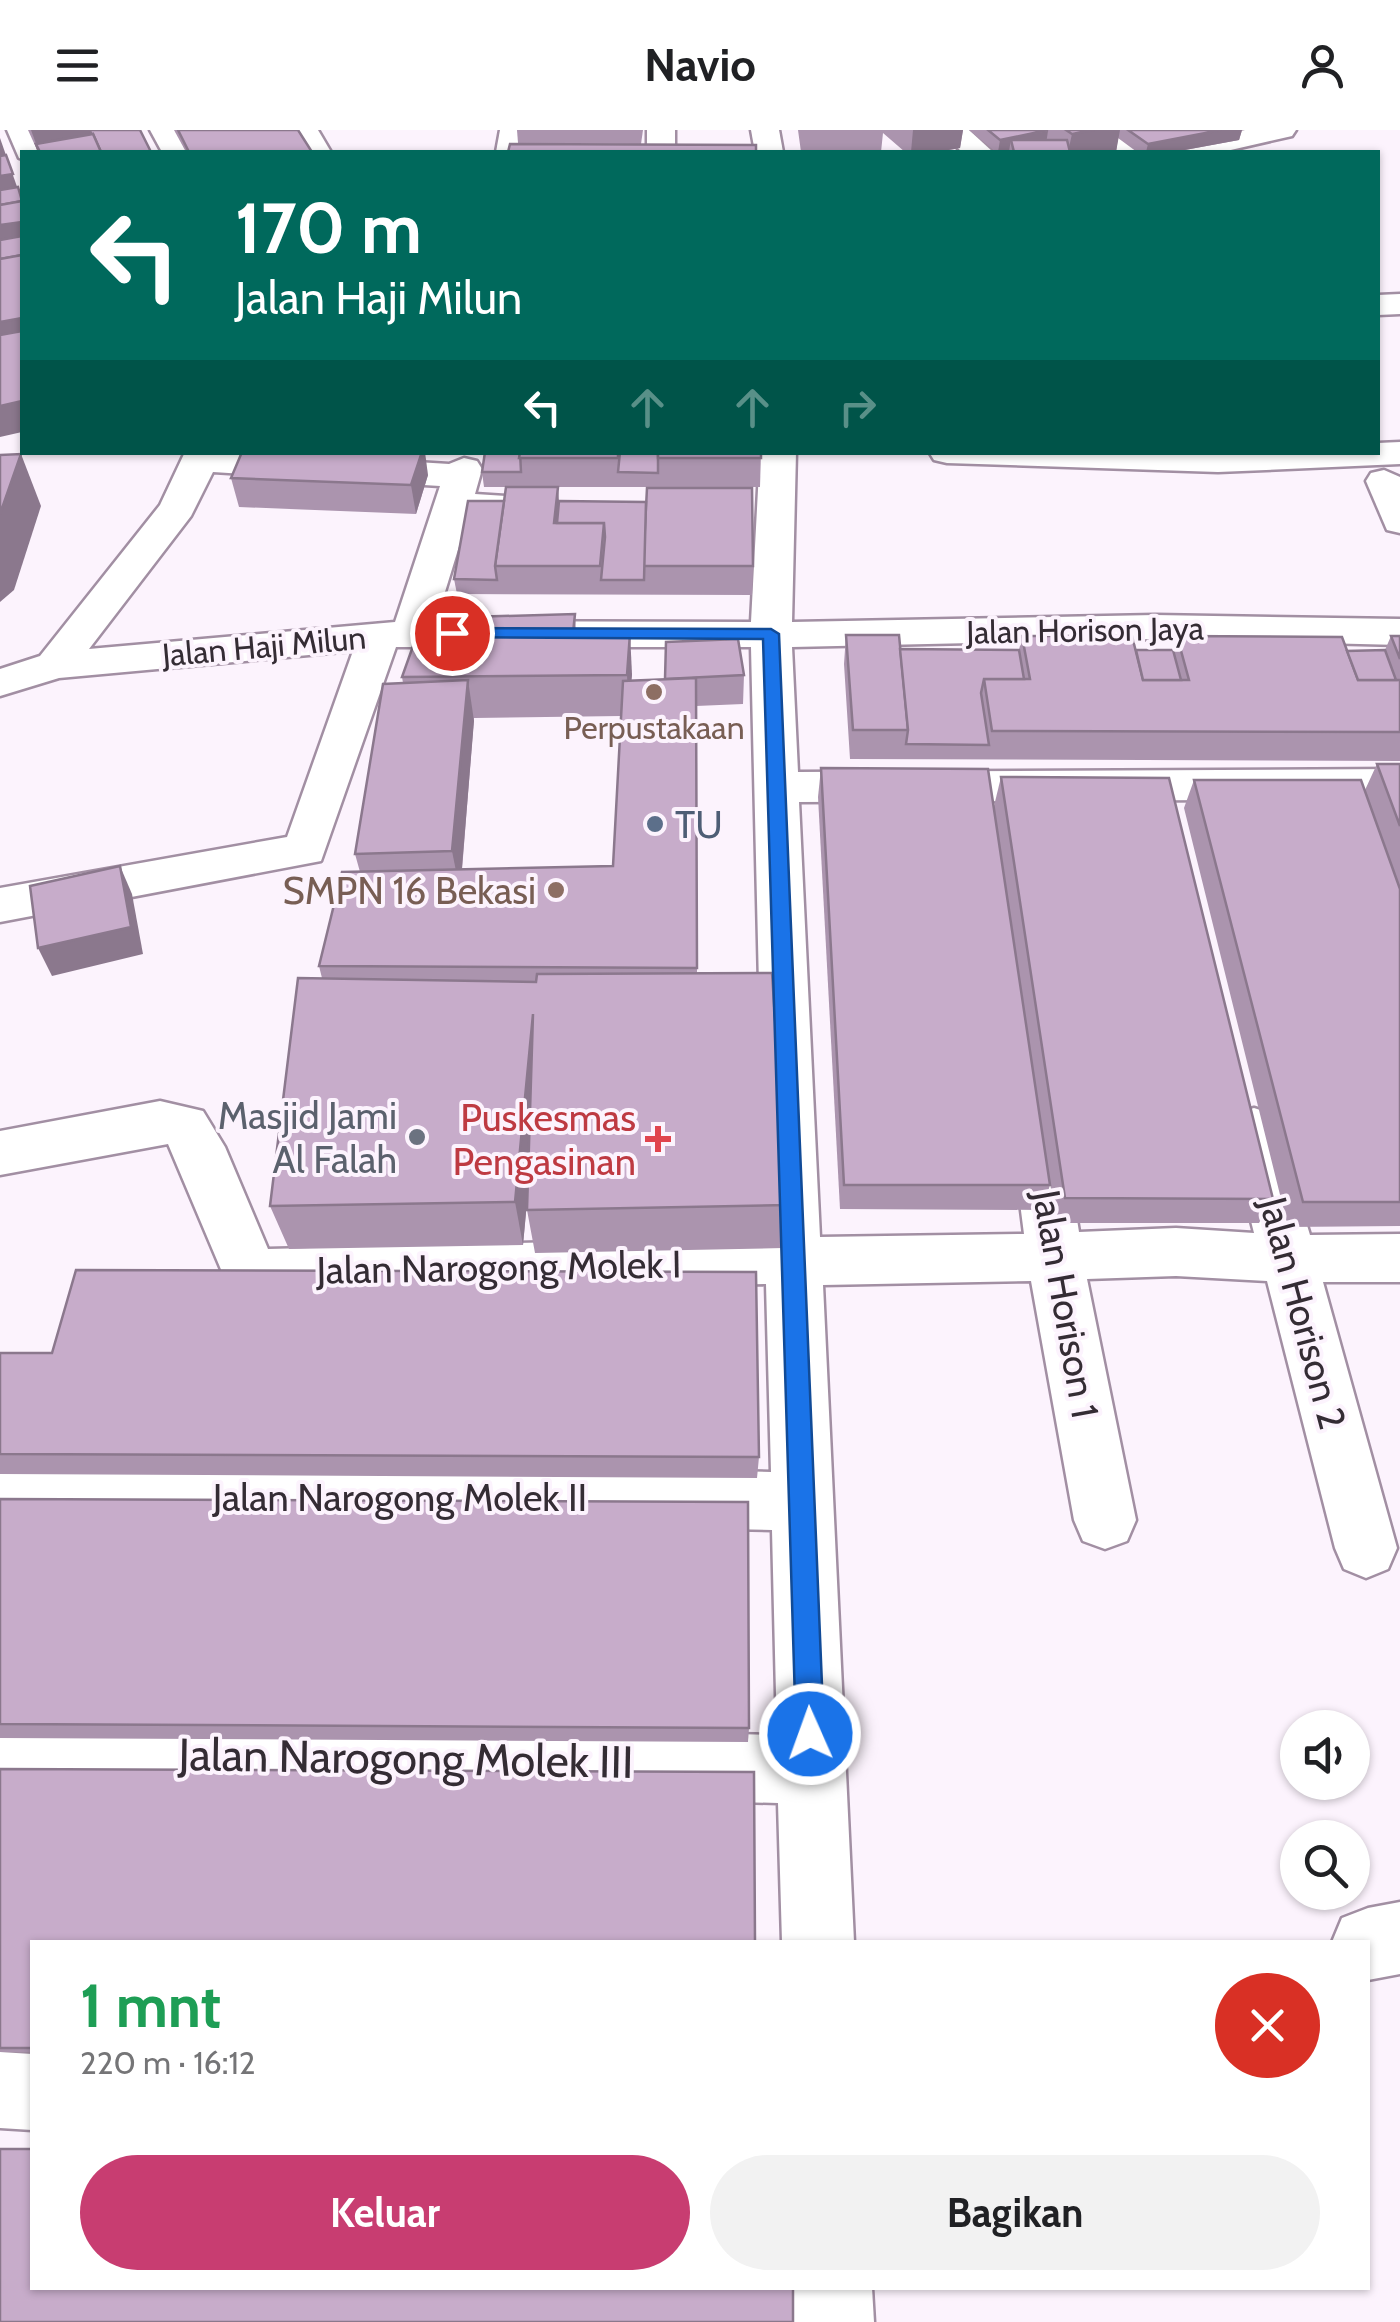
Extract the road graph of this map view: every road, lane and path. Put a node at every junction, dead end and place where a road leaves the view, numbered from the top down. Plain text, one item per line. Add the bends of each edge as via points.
1 (952, 130) edge
2 (1101, 130) edge
3 (1261, 133) edge
4 (977, 150) edge
5 (1127, 150) edge
6 (1195, 150) edge
7 (777, 455) edge
8 (1049, 455) edge
9 (201, 456) edge
10 (1392, 467) edge
11 (462, 478) edge
12 (584, 508) edge
13 (1400, 522) edge
14 (1400, 632) edge
15 (395, 634) junction
16 (771, 634) junction
17 (55, 665) junction
18 (0, 682) edge
19 (1400, 784) edge
20 (776, 787) junction
21 (1168, 787) junction
22 (1183, 844) edge
23 (0, 905) edge
24 (1030, 1083) edge
25 (1244, 1089) edge
26 (0, 1152) edge
27 (1056, 1258) junction
28 (1400, 1258) edge
29 (1286, 1259) junction
30 (794, 1260) junction
31 (0, 1500) edge
32 (800, 1502) junction
33 (1105, 1520) dead end
34 (1366, 1548) dead end
35 (0, 1759) edge
36 (812, 1770) junction
37 (1400, 1938) edge
38 (818, 1940) edge
39 (1370, 1944) edge
40 (0, 2090) edge
41 (30, 2092) edge
42 (832, 2290) edge
43 (833, 2322) edge

1 - 4 street
2 - 5 street
3 - 6 street
7 - 16 street via 754,511
8 - 10 street
9 - 11 street
9 - 17 street via 178,508
10 - 13 street
11 - 12 street
11 - 15 street
14 - 16 street, Jalan Horison Jaya via 1155,627
15 - 16 street, Jalan Haji Milun
15 - 17 street, Jalan Haji Milun
15 - 23 street via 305,850
16 - 20 street
17 - 18 street, Jalan Haji Milun
19 - 21 street via 1356,800
20 - 21 street via 989,811
20 - 30 street
21 - 22 street
24 - 27 street, Jalan Horison 1
25 - 29 street, Jalan Horison 2
26 - 30 street, Jalan Narogong Molek I via 160,1122 184,1126 248,1269 268,1272
27 - 29 street via 1176,1252
27 - 30 street
27 - 33 street, Jalan Horison 1
28 - 29 street
29 - 34 street, Jalan Horison 2
30 - 32 street
31 - 32 street, Jalan Narogong Molek II via 434,1494
32 - 36 street
35 - 36 street, Jalan Narogong Molek III via 130,1752
36 - 38 street
37 - 39 street
40 - 41 street
42 - 43 street

